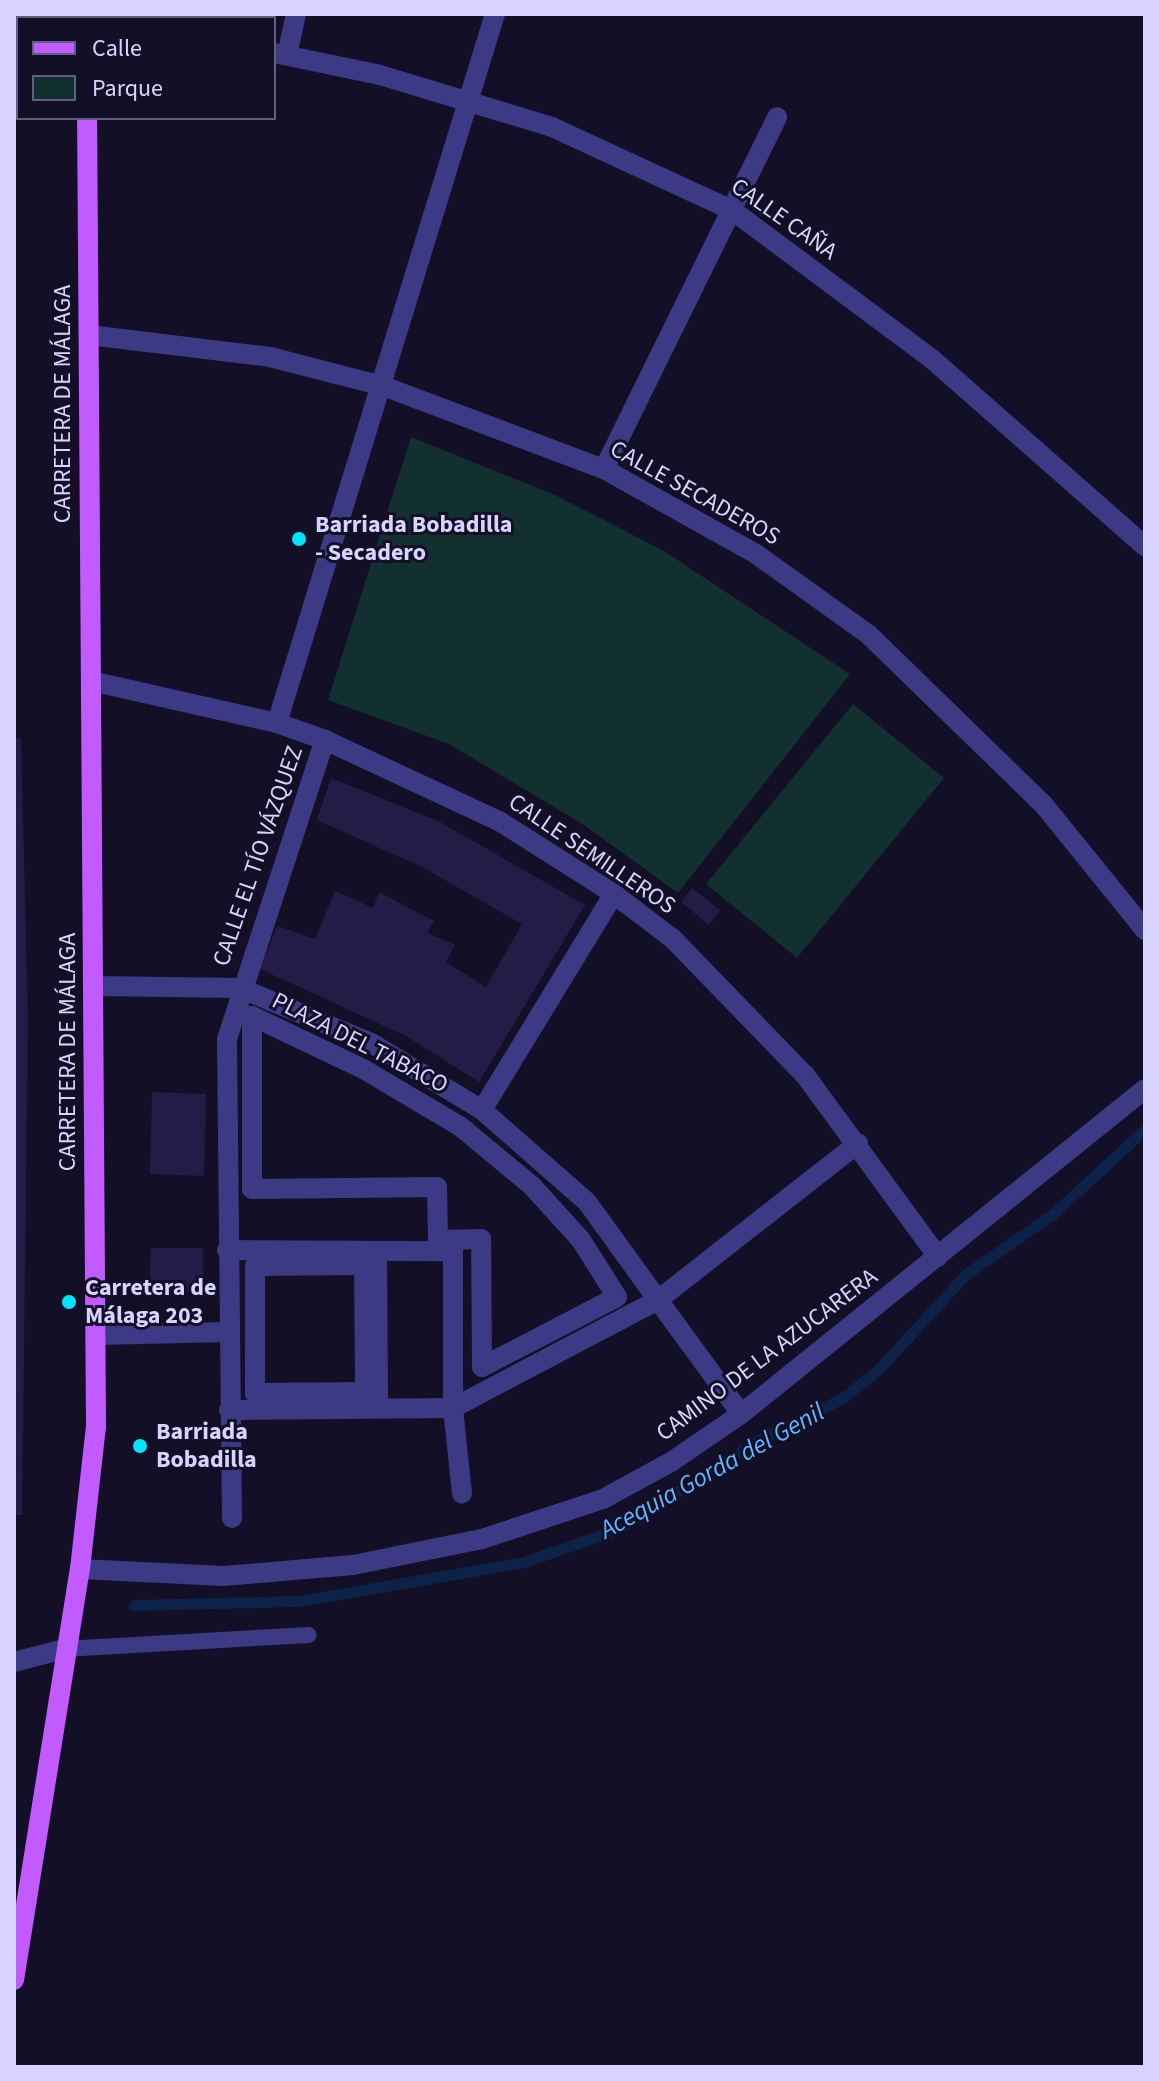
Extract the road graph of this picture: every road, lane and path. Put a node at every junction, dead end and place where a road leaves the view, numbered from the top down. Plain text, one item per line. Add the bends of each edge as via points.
1 (296, 14) edge
2 (495, 14) edge
3 (281, 54) edge
4 (468, 99) junction
5 (777, 117) dead end
6 (87, 120) edge
7 (732, 210) junction
8 (89, 335) junction
9 (383, 386) junction
10 (604, 469) junction
11 (1145, 546) edge
12 (91, 681) junction
13 (277, 723) junction
14 (325, 740) junction
15 (614, 894) junction
16 (1145, 930) edge
17 (94, 986) junction
18 (240, 988) junction
19 (1145, 1089) edge
20 (482, 1110) junction
21 (858, 1143) junction
22 (227, 1250) junction
23 (938, 1257) junction
24 (370, 1258) junction
25 (617, 1297) joint
26 (658, 1300) junction
27 (227, 1332) junction
28 (97, 1335) junction
29 (378, 1408) junction
30 (453, 1408) junction
31 (229, 1410) junction
32 (741, 1414) junction
33 (462, 1494) dead end
34 (232, 1518) dead end
35 (80, 1569) junction
36 (309, 1635) dead end
37 (64, 1649) junction
38 (14, 1662) edge
39 (14, 1980) edge

1 - 3 street
2 - 4 street
3 - 4 street, CALLE CAÑA
4 - 7 street, CALLE CAÑA via 603,149
4 - 9 street
5 - 7 street
6 - 8 main road, CARRETERA DE MÁLAGA
7 - 10 street
7 - 11 street, CALLE CAÑA via 933,360
8 - 9 street, CALLE SECADEROS via 270,357
8 - 12 main road, CARRETERA DE MÁLAGA
9 - 10 street, CALLE SECADEROS
9 - 13 street
10 - 16 street, CALLE SECADEROS via 756,554 869,635 1043,804
12 - 13 street, CALLE SEMILLEROS
12 - 17 main road, CARRETERA DE MÁLAGA
13 - 14 street, CALLE SEMILLEROS
14 - 15 street, CALLE SEMILLEROS via 499,821
14 - 18 street, CALLE EL TÍO VÁZQUEZ
15 - 20 street
15 - 21 street, CALLE SEMILLEROS via 673,939 754,1019
17 - 18 street, PLAZA DEL TABACO
17 - 28 main road, CARRETERA DE MÁLAGA
18 - 20 street, PLAZA DEL TABACO via 373,1044
18 - 22 street, CALLE EL TÍO VÁZQUEZ via 227,1039
19 - 23 street, CAMINO DE LA AZUCARERA
20 - 26 street, PLAZA DEL TABACO via 587,1202
21 - 23 street, CALLE SEMILLEROS
21 - 26 street
22 - 24 street
22 - 27 street, CALLE EL TÍO VÁZQUEZ
23 - 32 street, CAMINO DE LA AZUCARERA
24 - 24 street via 365,1392 255,1393 255,1266
24 - 29 street
24 - 30 street via 453,1251
25 - 25 street, PLAZA DEL TABACO via 482,1367 481,1239 438,1240 437,1187 252,1189 252,1016 365,1070 461,1127 532,1186 581,1240
26 - 30 street
26 - 32 street, PLAZA DEL TABACO
27 - 28 street
27 - 31 street, CALLE EL TÍO VÁZQUEZ
28 - 35 main road, CARRETERA DE MÁLAGA via 96,1427
29 - 30 street
29 - 31 street
30 - 33 street
31 - 34 street, CALLE EL TÍO VÁZQUEZ
32 - 35 street, CAMINO DE LA AZUCARERA via 671,1462 603,1499 468,1542 287,1572 224,1576
35 - 37 main road, CARRETERA DE MÁLAGA
36 - 37 lane
37 - 38 street
37 - 39 main road, CARRETERA DE MÁLAGA

